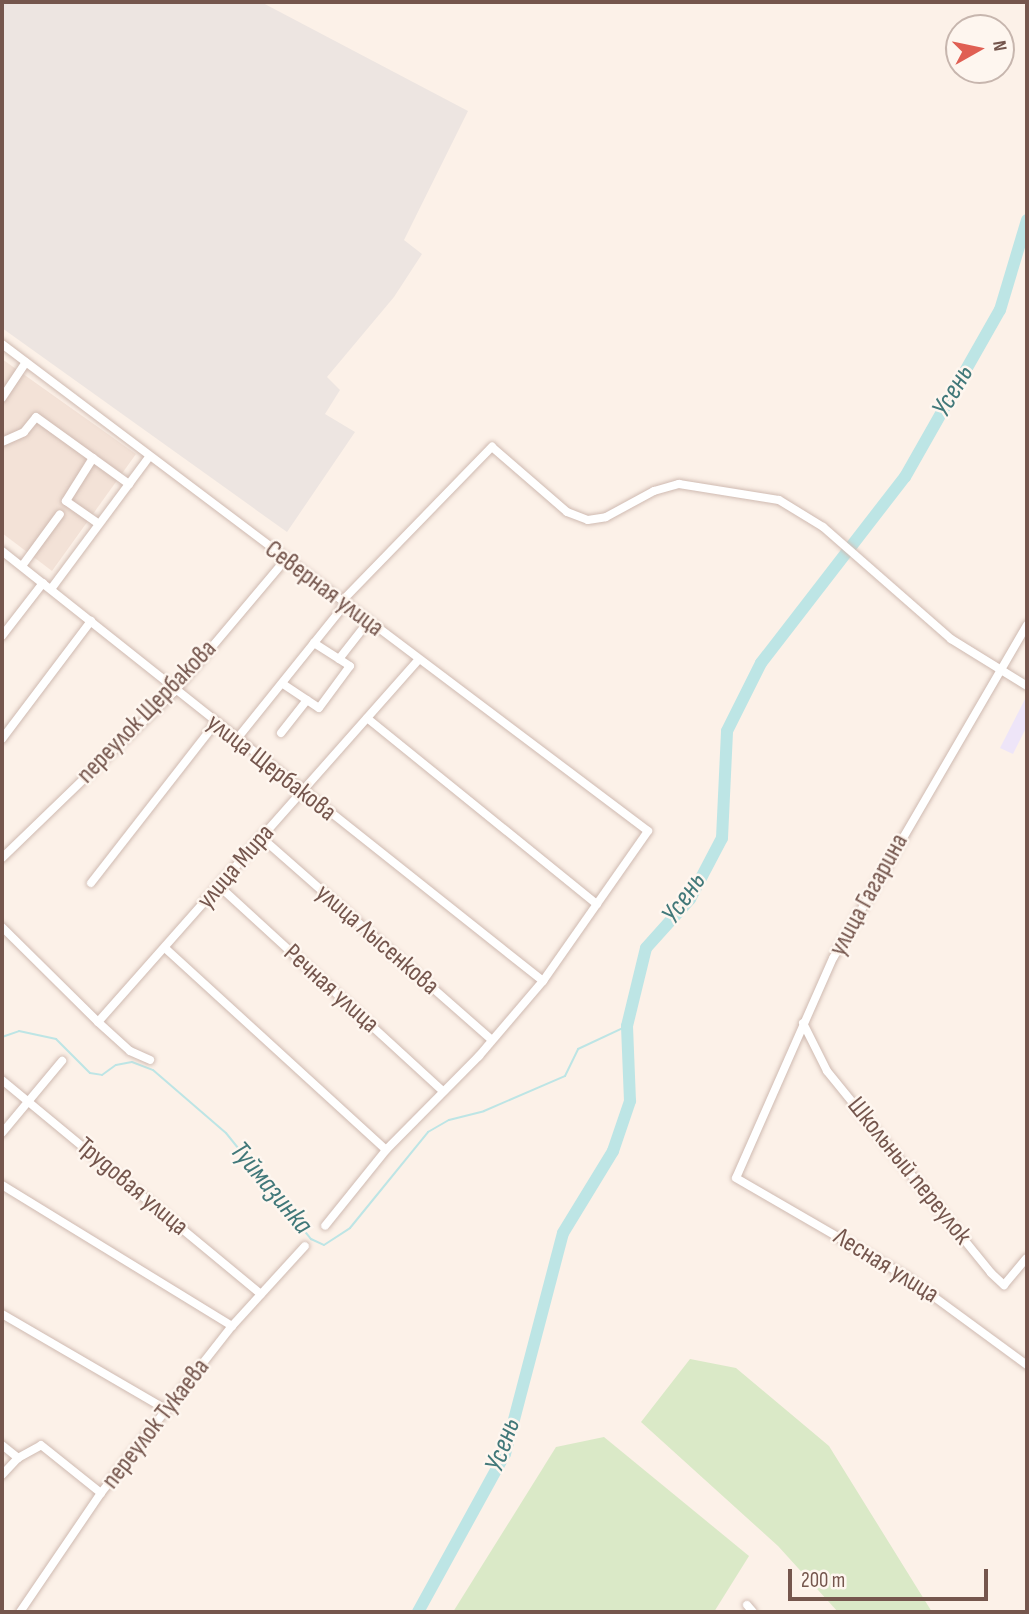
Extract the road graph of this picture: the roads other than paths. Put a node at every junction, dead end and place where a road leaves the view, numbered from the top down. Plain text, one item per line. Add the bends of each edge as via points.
1 (2, 344) edge
2 (26, 362) junction
3 (2, 398) edge
4 (2, 445) edge
5 (2, 453) edge
6 (149, 457) junction
7 (93, 458) junction
8 (129, 484) junction
9 (60, 514) dead end
10 (99, 524) junction
11 (2, 551) edge
12 (285, 560) junction
13 (22, 566) junction
14 (43, 583) junction
15 (51, 589) junction
16 (344, 601) junction
17 (91, 621) junction
18 (368, 622) junction
19 (1027, 625) edge
20 (2, 636) edge
21 (314, 643) junction
22 (339, 659) junction
23 (418, 660) junction
24 (999, 672) junction
25 (283, 684) junction
26 (1027, 686) edge
27 (174, 692) junction
28 (307, 700) junction
29 (367, 718) junction
30 (215, 724) junction
31 (281, 733) dead end
32 (2, 739) edge
33 (236, 740) junction
34 (302, 792) junction
35 (262, 838) junction
36 (5, 847) edge
37 (2, 858) edge
38 (91, 883) dead end
39 (219, 886) junction
40 (597, 905) junction
41 (2, 927) edge
42 (165, 948) junction
43 (543, 981) junction
44 (98, 1022) junction
45 (803, 1023) junction
46 (492, 1040) junction
47 (150, 1060) dead end
48 (62, 1061) dead end
49 (2, 1080) edge
50 (443, 1091) junction
51 (28, 1101) junction
52 (2, 1133) edge
53 (386, 1150) junction
54 (736, 1178) joint
55 (2, 1185) edge
56 (325, 1226) dead end
57 (305, 1246) dead end
58 (1027, 1258) edge
59 (261, 1294) junction
60 (2, 1314) edge
61 (232, 1326) junction
62 (1027, 1365) edge
63 (167, 1410) junction
64 (2, 1445) edge
65 (18, 1458) junction
66 (2, 1475) edge
67 (102, 1493) junction
68 (747, 1605) dead end
69 (20, 1612) edge
70 (753, 1612) edge

1 - 2 street, Северная улица
2 - 3 street
2 - 6 street, Северная улица
4 - 5 street
4 - 7 street via 24,432 36,417
6 - 8 street
6 - 12 street, Северная улица
7 - 8 street
7 - 10 street via 66,501
8 - 10 street
9 - 13 street
10 - 15 street
11 - 13 street, улица Щербакова
12 - 16 street, Северная улица
12 - 27 street, переулок Щербакова
13 - 14 street, улица Щербакова
14 - 15 street, улица Щербакова
14 - 20 street
15 - 17 street, улица Щербакова
16 - 18 street, Северная улица
16 - 21 street
16 - 24 street via 492,447 568,512 588,520 606,517 654,491 700,484 779,500 823,527 951,639
17 - 27 street, улица Щербакова
17 - 32 street
18 - 22 street
18 - 23 street, Северная улица
19 - 24 street, улица Гагарина
21 - 22 street
21 - 25 street
22 - 28 street via 350,666 319,708
23 - 29 street, улица Мира
23 - 40 street, Северная улица via 648,831
24 - 26 street
24 - 45 street, улица Гагарина via 871,888
25 - 28 street
25 - 33 street
27 - 30 street, улица Щербакова
27 - 36 street, переулок Щербакова
28 - 31 street
29 - 34 street, улица Мира
29 - 40 street
30 - 33 street, улица Щербакова
30 - 38 street
33 - 34 street, улица Щербакова
34 - 35 street, улица Мира
34 - 43 street, улица Щербакова
35 - 39 street, улица Мира
35 - 46 street, улица Лысенкова
36 - 37 street, переулок Щербакова
39 - 42 street, улица Мира
39 - 50 street, Речная улица
40 - 43 street
41 - 44 street
42 - 44 street, улица Мира
42 - 53 street
43 - 46 street
44 - 47 street via 130,1051
45 - 54 street, улица Гагарина
45 - 58 street, Школьный переулок via 827,1071 991,1273 1004,1284
46 - 50 street
48 - 51 street
49 - 51 street, Трудовая улица
50 - 53 street
51 - 52 street
51 - 59 street, Трудовая улица
53 - 56 street
54 - 62 street, Лесная улица via 907,1277
55 - 61 street
57 - 59 street, переулок Тукаева
59 - 61 street, переулок Тукаева
60 - 63 street
61 - 63 street, переулок Тукаева
63 - 67 street, переулок Тукаева
64 - 65 street
65 - 66 street
65 - 67 street via 41,1445
67 - 69 street, переулок Тукаева
68 - 70 street

